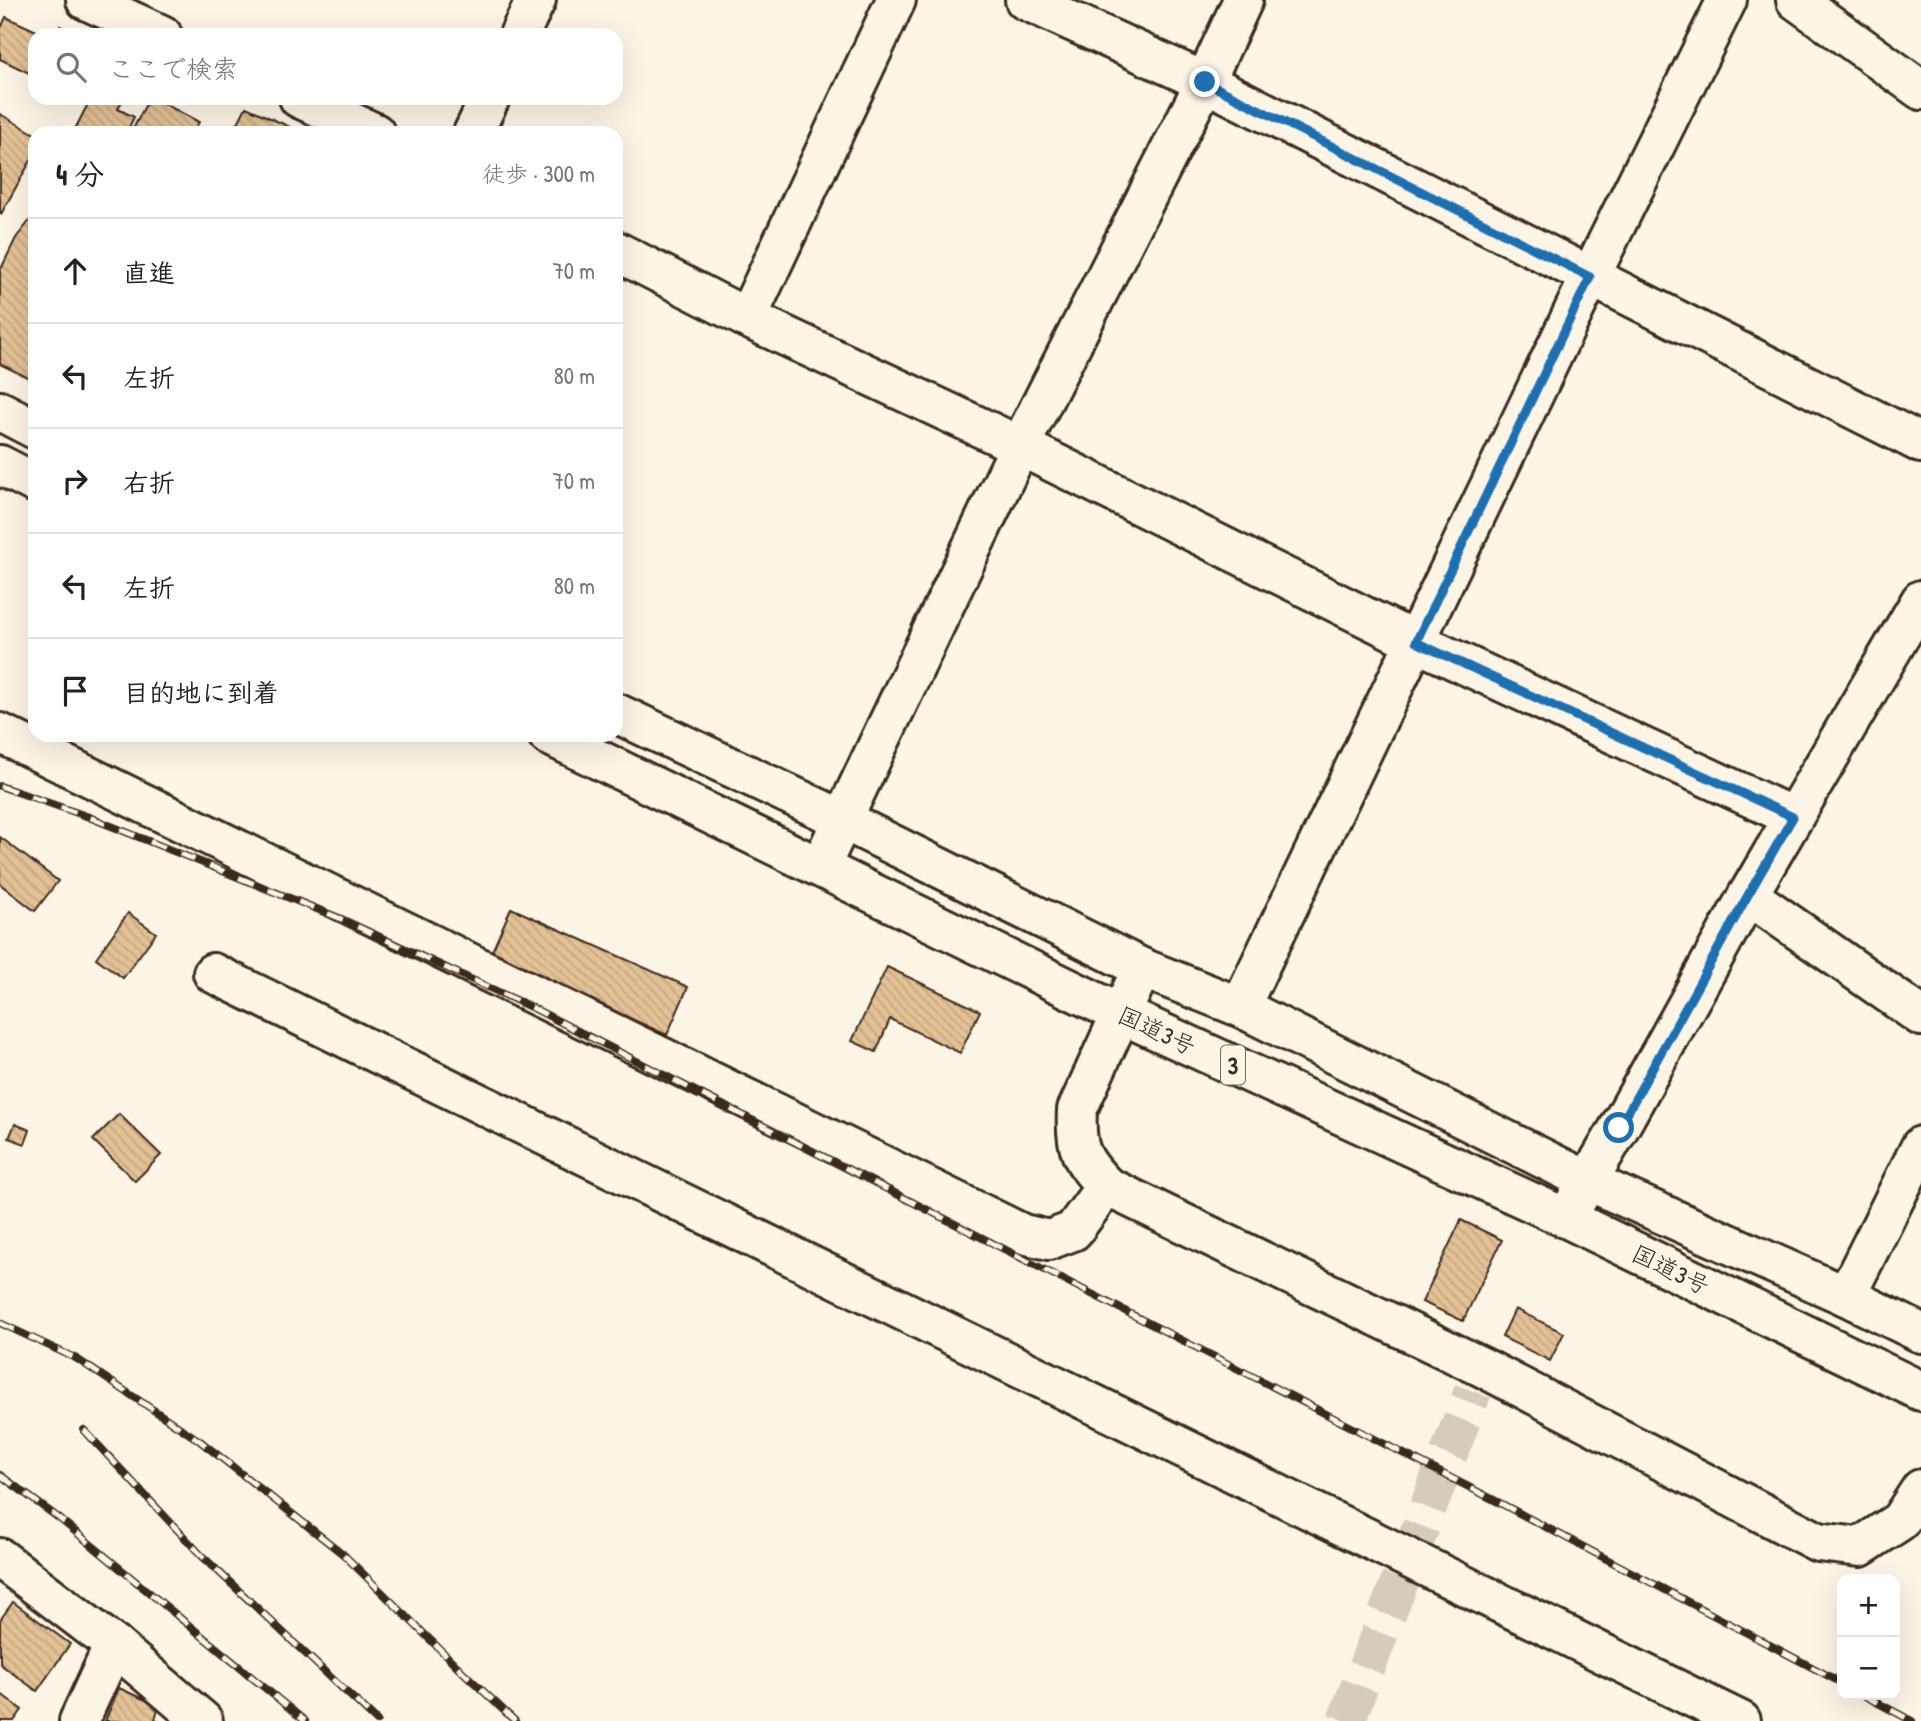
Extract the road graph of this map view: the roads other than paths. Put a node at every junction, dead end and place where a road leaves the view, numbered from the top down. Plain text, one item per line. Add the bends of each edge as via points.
1 (86, 0) edge
2 (536, 0) edge
3 (896, 0) edge
4 (1025, 0) edge
5 (1243, 0) edge
6 (1727, 0) edge
7 (1796, 0) edge
8 (147, 28) edge
9 (522, 28) edge
10 (1205, 82) junction
11 (1921, 90) edge
12 (314, 105) edge
13 (487, 105) edge
14 (360, 126) edge
15 (476, 126) edge
16 (623, 255) edge
17 (1590, 277) junction
18 (747, 318) junction
19 (0, 411) edge
20 (28, 425) edge
21 (1921, 443) edge
22 (1020, 446) junction
23 (0, 465) edge
24 (28, 479) edge
25 (1921, 600) edge
26 (1416, 642) junction
27 (623, 716) edge
28 (0, 733) edge
29 (562, 742) edge
30 (1793, 817) junction
31 (843, 820) junction
32 (820, 867) junction
33 (1748, 895) junction
34 (1142, 968) junction
35 (213, 973) dead end
36 (1240, 1007) junction
37 (1121, 1014) junction
38 (1921, 1016) edge
39 (1921, 1146) edge
40 (1588, 1181) junction
41 (1106, 1186) junction
42 (1566, 1218) junction
43 (1846, 1296) junction
44 (1921, 1333) edge
45 (1921, 1391) edge
46 (1921, 1489) edge
47 (0, 1558) edge
48 (114, 1646) junction
49 (79, 1721) edge
50 (204, 1721) edge
51 (1741, 1721) edge

1 - 8 main road
2 - 9 main road
3 - 18 main road
4 - 10 main road
5 - 10 main road
6 - 17 main road
7 - 11 main road
10 - 17 main road
10 - 22 main road
12 - 14 main road
13 - 15 main road
16 - 18 main road
17 - 21 main road
17 - 26 main road
18 - 22 main road
19 - 20 main road
22 - 26 main road
22 - 31 main road
23 - 24 main road
25 - 30 main road
26 - 30 main road
26 - 36 main road
27 - 31 main road, 国道3号 / 3
28 - 41 main road via 1023,1234 1049,1240 1073,1231
29 - 32 main road, 国道3号 / 3
30 - 33 main road
31 - 32 main road
31 - 34 main road, 国道3号 / 3
32 - 37 main road, 国道3号 / 3
33 - 38 main road
33 - 40 main road
34 - 36 main road, 国道3号 / 3
34 - 37 main road
35 - 51 main road
36 - 40 main road, 国道3号 / 3
37 - 41 main road via 1077,1110 1081,1154
37 - 42 main road, 国道3号 / 3
39 - 43 main road
40 - 42 main road
40 - 43 main road, 国道3号 / 3
41 - 46 main road via 1477,1379 1818,1542 1860,1546 1900,1521
42 - 45 main road, 国道3号 / 3
43 - 44 main road, 国道3号 / 3
47 - 48 main road
48 - 49 main road
48 - 50 main road

